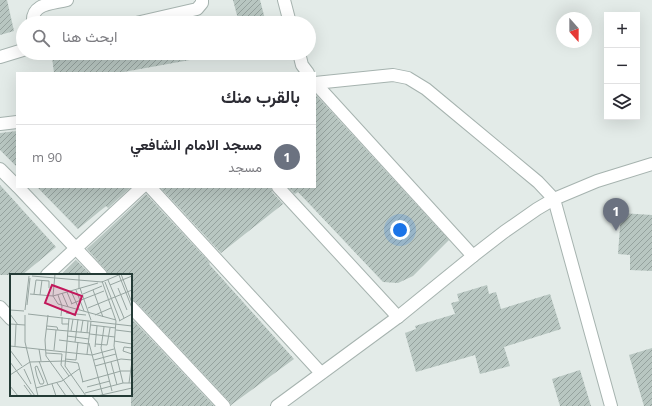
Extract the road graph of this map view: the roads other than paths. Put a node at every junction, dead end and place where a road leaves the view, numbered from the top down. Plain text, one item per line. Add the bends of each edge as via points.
1 (67, 0) edge
2 (202, 0) edge
3 (284, 0) edge
4 (34, 16) edge
5 (166, 16) edge
6 (288, 16) edge
7 (16, 52) edge
8 (0, 57) edge
9 (301, 60) edge
10 (307, 72) edge
11 (316, 83) edge
12 (316, 84) edge
13 (16, 122) edge
14 (0, 124) edge
15 (652, 164) edge
16 (0, 168) edge
17 (16, 186) edge
18 (18, 188) edge
19 (141, 188) edge
20 (151, 188) edge
21 (279, 188) edge
22 (554, 200) junction
23 (76, 248) junction
24 (473, 256) junction
25 (48, 274) edge
26 (100, 274) edge
27 (132, 308) edge
28 (398, 317) junction
29 (321, 374) junction
30 (83, 396) edge
31 (92, 406) edge
32 (224, 406) edge
33 (277, 406) edge
34 (611, 406) edge

1 - 4 street via 38,8
2 - 5 street via 197,9
3 - 6 street
7 - 8 street
9 - 10 street
11 - 22 street via 393,75 408,78 426,89 538,182
12 - 24 street
13 - 14 street
15 - 22 street via 597,181
16 - 17 street
18 - 23 street
19 - 23 street
20 - 29 street
21 - 28 street
22 - 24 street via 504,232
22 - 34 street
23 - 25 street
23 - 26 street
24 - 28 street
27 - 32 street
28 - 29 street
29 - 33 street
30 - 31 street

